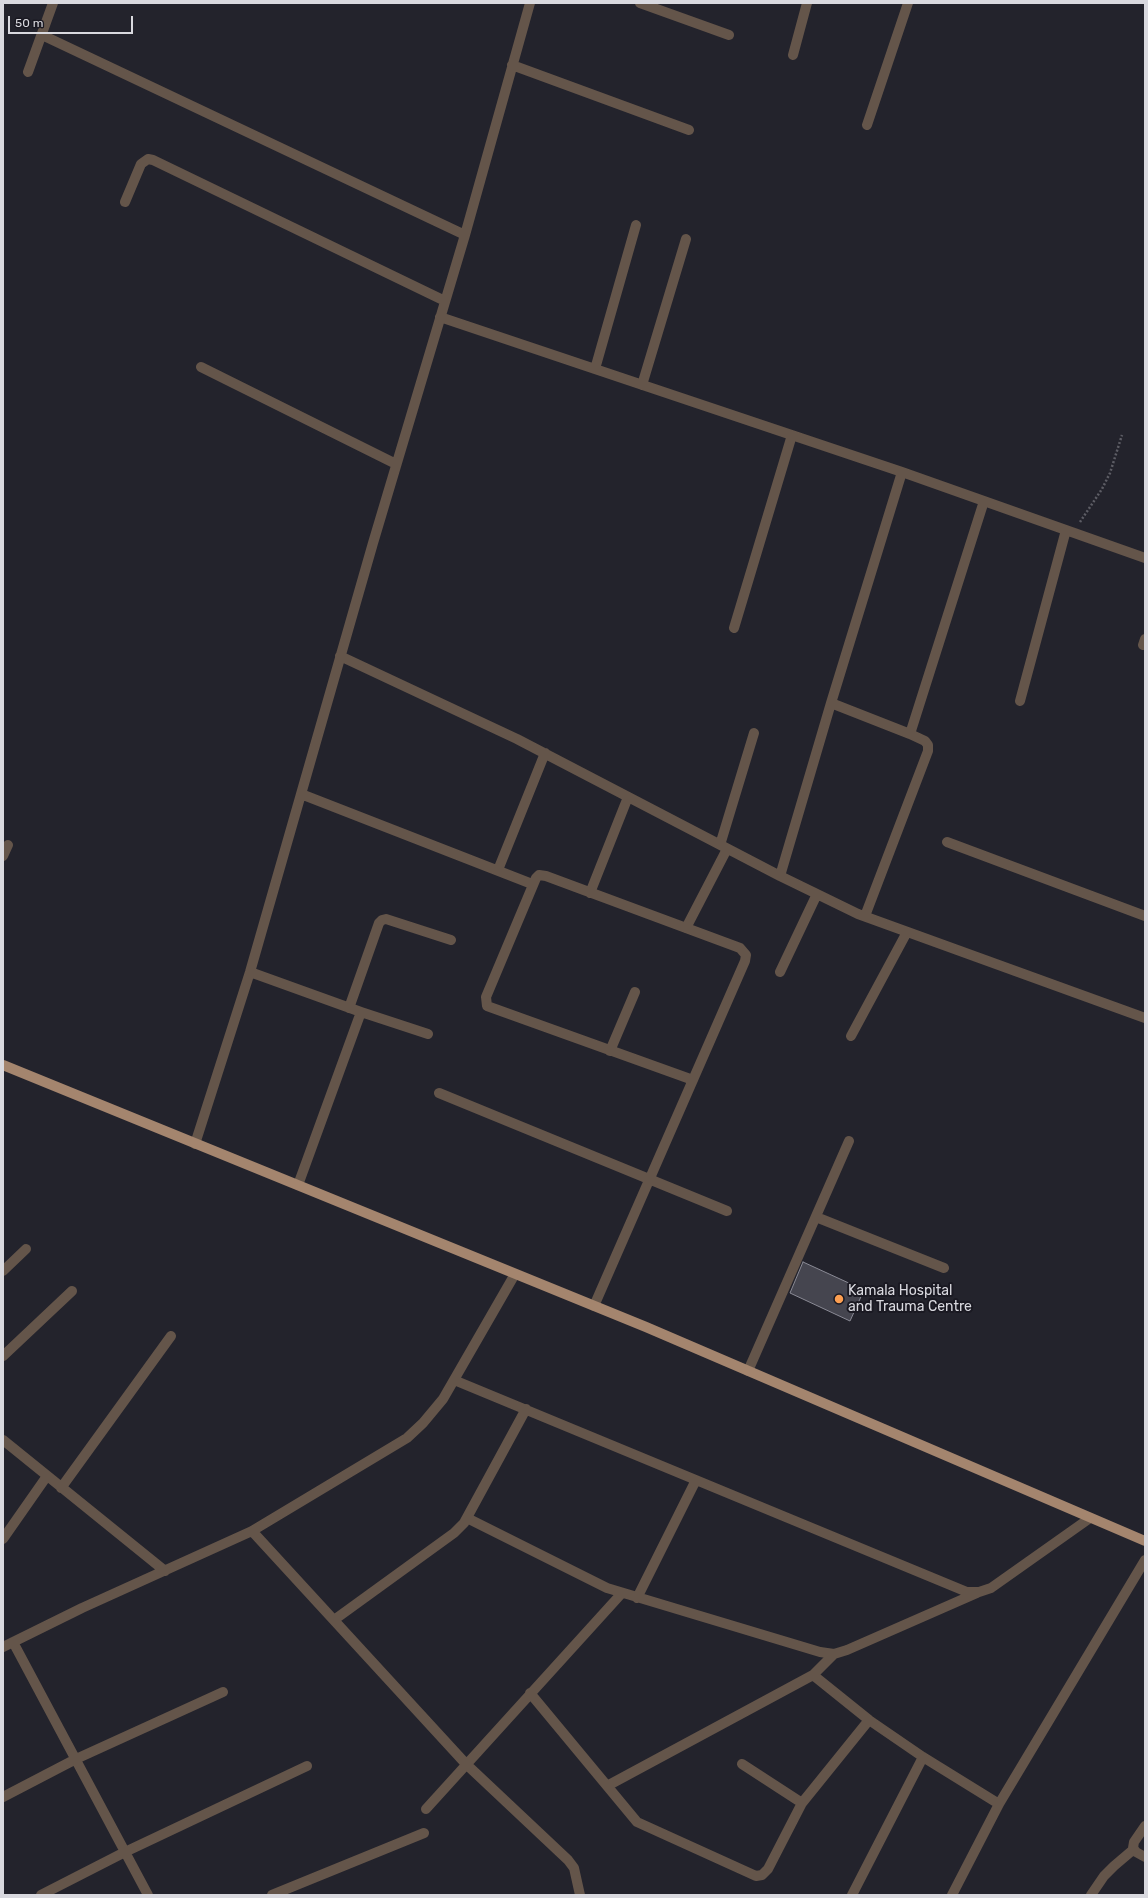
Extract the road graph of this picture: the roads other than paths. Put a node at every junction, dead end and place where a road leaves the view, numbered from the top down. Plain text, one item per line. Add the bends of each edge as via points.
1 (53, 3) edge
2 (530, 3) edge
3 (640, 3) edge
4 (807, 3) edge
5 (908, 3) edge
6 (42, 35) junction
7 (729, 35) dead end
8 (793, 55) dead end
9 (512, 65) junction
10 (28, 72) dead end
11 (868, 125) dead end
12 (689, 130) dead end
13 (125, 202) dead end
14 (636, 225) dead end
15 (465, 235) junction
16 (686, 239) dead end
17 (445, 301) junction
18 (440, 317) junction
19 (200, 367) dead end
20 (595, 369) junction
21 (642, 385) junction
22 (792, 435) junction
23 (396, 464) junction
24 (902, 472) junction
25 (984, 501) junction
26 (1070, 532) junction
27 (1145, 558) edge
28 (734, 628) dead end
29 (340, 656) junction
30 (1020, 701) dead end
31 (831, 703) junction
32 (754, 734) dead end
33 (910, 734) junction
34 (545, 754) junction
35 (301, 794) junction
36 (628, 797) junction
37 (947, 842) dead end
38 (8, 845) dead end
39 (724, 847) junction
40 (3, 856) edge
41 (498, 870) junction
42 (780, 876) junction
43 (532, 884) junction
44 (590, 893) junction
45 (817, 894) junction
46 (865, 916) junction
47 (1145, 916) edge
48 (686, 928) junction
49 (907, 932) junction
50 (451, 940) dead end
51 (250, 972) junction
52 (780, 972) dead end
53 (635, 992) dead end
54 (349, 1008) junction
55 (361, 1012) junction
56 (1145, 1018) edge
57 (428, 1034) dead end
58 (851, 1036) dead end
59 (610, 1051) junction
60 (3, 1065) edge
61 (693, 1080) junction
62 (439, 1093) dead end
63 (849, 1141) dead end
64 (195, 1144) junction
65 (650, 1179) junction
66 (298, 1185) junction
67 (727, 1210) dead end
68 (816, 1217) junction
69 (26, 1249) dead end
70 (944, 1268) dead end
71 (3, 1271) edge
72 (515, 1274) junction
73 (72, 1291) dead end
74 (594, 1306) junction
75 (171, 1336) dead end
76 (3, 1356) edge
77 (748, 1371) junction
78 (454, 1380) junction
79 (526, 1409) junction
80 (3, 1440) edge
81 (47, 1476) junction
82 (696, 1480) junction
83 (61, 1488) junction
84 (467, 1518) junction
85 (1090, 1518) junction
86 (252, 1531) junction
87 (3, 1539) edge
88 (1145, 1541) edge
89 (1145, 1560) edge
90 (165, 1571) junction
91 (979, 1592) junction
92 (622, 1593) junction
93 (637, 1598) junction
94 (334, 1620) junction
95 (14, 1642) junction
96 (3, 1647) edge
97 (834, 1654) junction
98 (813, 1676) junction
99 (223, 1692) dead end
100 (530, 1693) junction
101 (869, 1720) junction
102 (923, 1757) junction
103 (76, 1759) junction
104 (466, 1764) junction
105 (742, 1764) dead end
106 (307, 1766) dead end
107 (607, 1786) junction
108 (3, 1797) edge
109 (802, 1803) junction
110 (999, 1804) junction
111 (426, 1809) dead end
112 (1145, 1826) edge
113 (424, 1833) dead end
114 (1134, 1849) junction
115 (125, 1852) junction
116 (1145, 1857) edge
117 (41, 1895) edge
118 (148, 1895) edge
119 (272, 1895) edge
120 (580, 1895) edge
121 (852, 1895) edge
122 (952, 1895) edge
123 (1091, 1895) edge

1 - 6 street
2 - 9 street
3 - 7 street
4 - 8 street
5 - 11 street
6 - 10 street
6 - 15 street
9 - 12 street
9 - 15 street
13 - 17 street via 141,164 148,159 153,160
14 - 20 street
15 - 17 street
16 - 21 street
17 - 18 street
18 - 20 street
18 - 23 street
19 - 23 street
20 - 21 street
21 - 22 street
22 - 24 street
22 - 28 street
23 - 29 street
24 - 25 street
24 - 31 street
25 - 26 street
25 - 33 street
26 - 27 street
26 - 30 street
29 - 34 street
29 - 35 street
31 - 33 street
31 - 42 street
32 - 39 street
33 - 46 street via 925,741 928,751
34 - 36 street
34 - 41 street
35 - 41 street
35 - 51 street
36 - 39 street
36 - 44 street
37 - 47 street
38 - 40 street
39 - 42 street
39 - 48 street
41 - 43 street
42 - 45 street
43 - 44 street via 539,875 546,876
43 - 59 street via 486,997 487,1006
44 - 48 street
45 - 46 street
45 - 52 street
46 - 49 street
48 - 61 street via 740,948 746,955
49 - 56 street
49 - 58 street
50 - 54 street via 386,919 382,920
51 - 54 street
51 - 64 street
53 - 59 street
54 - 55 street
55 - 57 street
55 - 66 street
59 - 61 street
60 - 64 main road
61 - 65 street
62 - 65 street
63 - 68 street
64 - 66 main road
65 - 67 street
65 - 74 street
66 - 72 main road
68 - 70 street
68 - 77 street
69 - 71 street
72 - 74 main road
72 - 78 street
73 - 76 street
74 - 77 main road
75 - 83 street
77 - 85 main road
78 - 79 street
78 - 86 street via 443,1399 407,1438
79 - 82 street
79 - 84 street
80 - 81 street
81 - 83 street
81 - 87 street
82 - 91 street via 966,1592
82 - 93 street
83 - 90 street
84 - 92 street via 607,1588
84 - 94 street via 454,1533
85 - 88 main road
85 - 91 street via 991,1588
86 - 90 street
86 - 94 street
89 - 110 street
90 - 95 street
91 - 97 street
92 - 93 street
92 - 100 street
93 - 97 street
94 - 104 street
95 - 96 street
95 - 103 street
97 - 98 street
98 - 101 street
98 - 107 street
99 - 103 street
100 - 104 street
100 - 107 street
101 - 102 street
101 - 109 street
102 - 110 street
102 - 121 street
103 - 108 street
103 - 115 street
104 - 111 street
104 - 120 street via 568,1860 574,1868
105 - 109 street
106 - 115 street
107 - 109 street via 637,1822 756,1876 762,1875 768,1869
110 - 122 street
112 - 114 street via 1134,1842
113 - 119 street
114 - 116 street
114 - 123 street via 1104,1876
115 - 117 street
115 - 118 street

